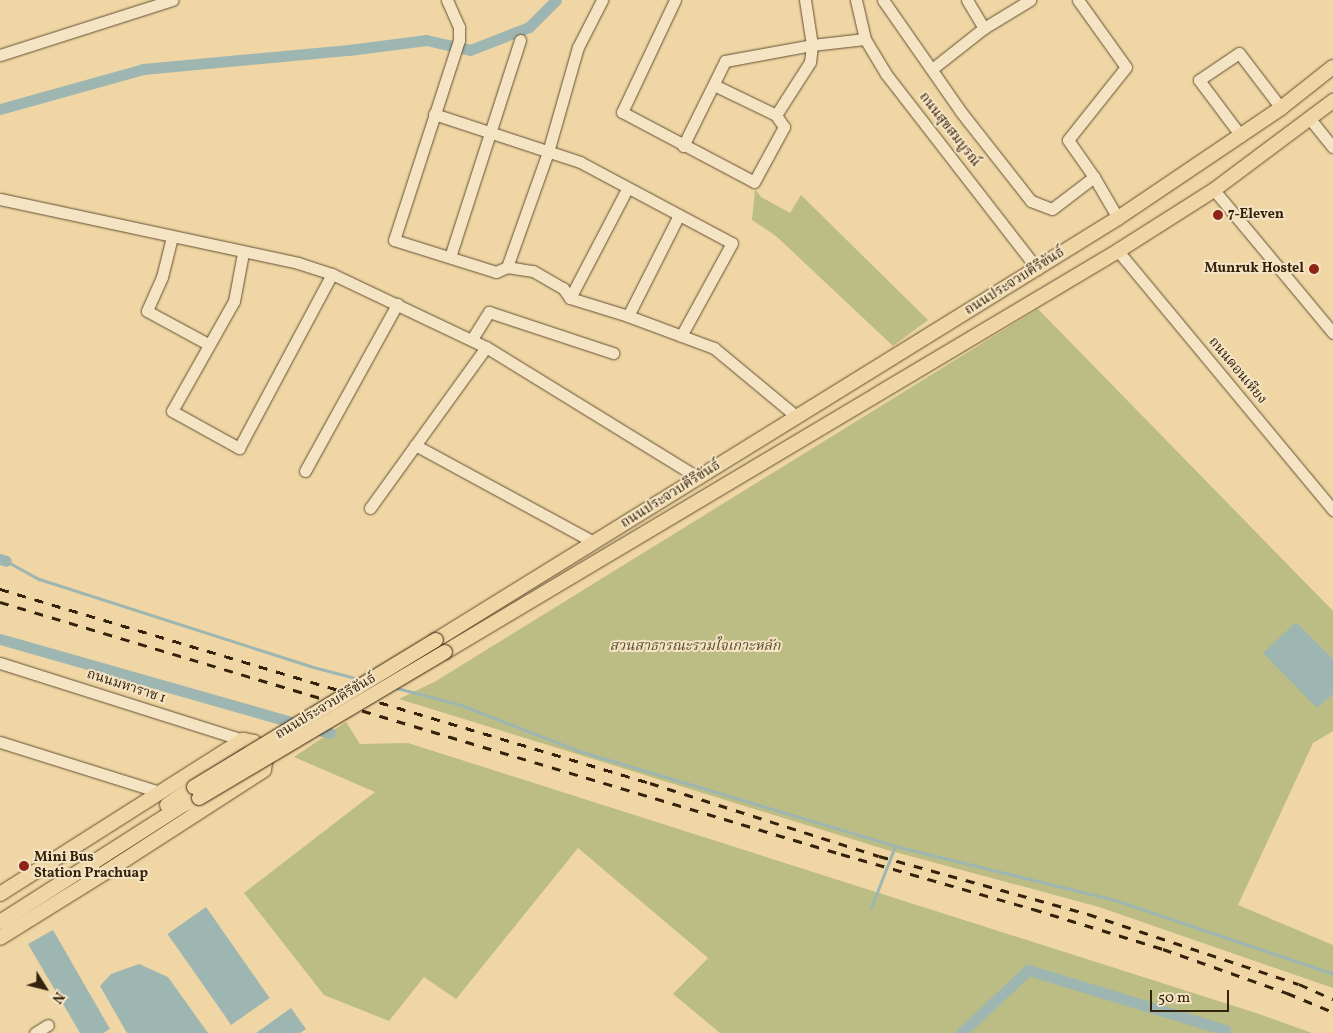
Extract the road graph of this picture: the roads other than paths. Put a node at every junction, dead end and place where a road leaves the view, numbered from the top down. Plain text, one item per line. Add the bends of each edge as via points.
1 (172, 0) edge
2 (447, 0) edge
3 (602, 0) edge
4 (675, 0) edge
5 (805, 0) edge
6 (856, 0) edge
7 (883, 0) edge
8 (967, 0) edge
9 (1030, 0) edge
10 (1078, 0) edge
11 (984, 28) junction
12 (865, 39) junction
13 (520, 40) dead end
14 (812, 45) junction
15 (0, 55) edge
16 (1333, 67) edge
17 (932, 69) junction
18 (714, 85) junction
19 (1333, 101) edge
20 (1281, 108) junction
21 (434, 114) junction
22 (776, 115) junction
23 (1310, 119) junction
24 (491, 133) junction
25 (1241, 136) junction
26 (683, 146) junction
27 (1333, 147) edge
28 (548, 152) junction
29 (1094, 177) junction
30 (627, 190) junction
31 (1214, 190) junction
32 (0, 199) edge
33 (679, 215) junction
34 (1118, 218) junction
35 (172, 237) junction
36 (1118, 251) junction
37 (244, 252) junction
38 (450, 257) junction
39 (507, 267) junction
40 (1037, 269) junction
41 (332, 274) junction
42 (570, 298) junction
43 (397, 304) junction
44 (628, 316) junction
45 (1333, 334) edge
46 (681, 336) junction
47 (472, 339) junction
48 (208, 344) junction
49 (486, 346) junction
50 (613, 354) dead end
51 (797, 417) junction
52 (415, 445) junction
53 (305, 471) dead end
54 (699, 478) junction
55 (370, 508) dead end
56 (1333, 510) edge
57 (594, 542) junction
58 (0, 663) edge
59 (243, 740) junction
60 (0, 742) edge
61 (160, 792) junction
62 (196, 792) junction
63 (0, 894) edge
64 (0, 911) edge
65 (0, 922) edge
66 (0, 938) edge
67 (48, 1025) dead end
68 (36, 1033) edge

1 - 15 street
2 - 21 street via 459,27 459,40
3 - 28 street via 578,47
4 - 26 street via 622,112
5 - 14 street
6 - 12 street, ถนนสุขสมบูรณ์
7 - 17 street
8 - 11 street
9 - 11 street
10 - 29 street via 1126,67 1068,140
11 - 17 street
12 - 14 street
12 - 40 street, ถนนสุขสมบูรณ์ via 886,74
13 - 24 street
14 - 18 street via 725,61
14 - 22 street via 810,62
16 - 20 main road, ถนนประจวบคีรีขันธ์
17 - 29 street via 961,112 1031,201 1052,209
18 - 22 street
18 - 26 street
19 - 23 main road, ถนนประจวบคีรีขันธ์
20 - 25 main road, ถนนประจวบคีรีขันธ์
20 - 25 street via 1239,53 1207,74 1199,80
21 - 24 street
21 - 38 street via 394,240
22 - 26 street via 784,128 754,182
23 - 27 street
23 - 31 main road, ถนนประจวบคีรีขันธ์
24 - 28 street
24 - 38 street
25 - 34 main road, ถนนประจวบคีรีขันธ์
28 - 30 street via 580,162
28 - 39 street
29 - 34 street
30 - 33 street
30 - 42 street
31 - 36 main road, ถนนประจวบคีรีขันธ์
31 - 45 street
32 - 35 street
33 - 44 street
33 - 46 street via 732,243
34 - 40 main road, ถนนประจวบคีรีขันธ์
35 - 37 street
35 - 48 street via 162,277 147,311
36 - 56 street, ถนนดอนเหียง
36 - 62 main road, ถนนประจวบคีรีขันธ์, bridge via 445,652
37 - 41 street via 298,262
37 - 48 street via 234,301
38 - 39 street via 496,272
39 - 42 street via 532,271 563,288
40 - 51 main road, ถนนประจวบคีรีขันธ์
41 - 43 street
41 - 48 street via 238,448 172,411
42 - 44 street
43 - 47 street
43 - 53 street
44 - 46 street
46 - 51 street via 714,348
47 - 49 street
47 - 50 street via 489,312
49 - 52 street
49 - 54 street
51 - 54 main road, ถนนประจวบคีรีขันธ์
52 - 55 street
52 - 57 street
54 - 57 main road, ถนนประจวบคีรีขันธ์
57 - 62 main road, ถนนประจวบคีรีขันธ์, bridge
58 - 59 street, ถนนมหาราช 1
59 - 61 main road
59 - 66 main road via 254,742 262,750 266,757 264,770
60 - 61 street
61 - 63 main road
62 - 64 main road, ถนนประจวบคีรีขันธ์
62 - 65 main road, ถนนประจวบคีรีขันธ์ via 183,805
67 - 68 street

